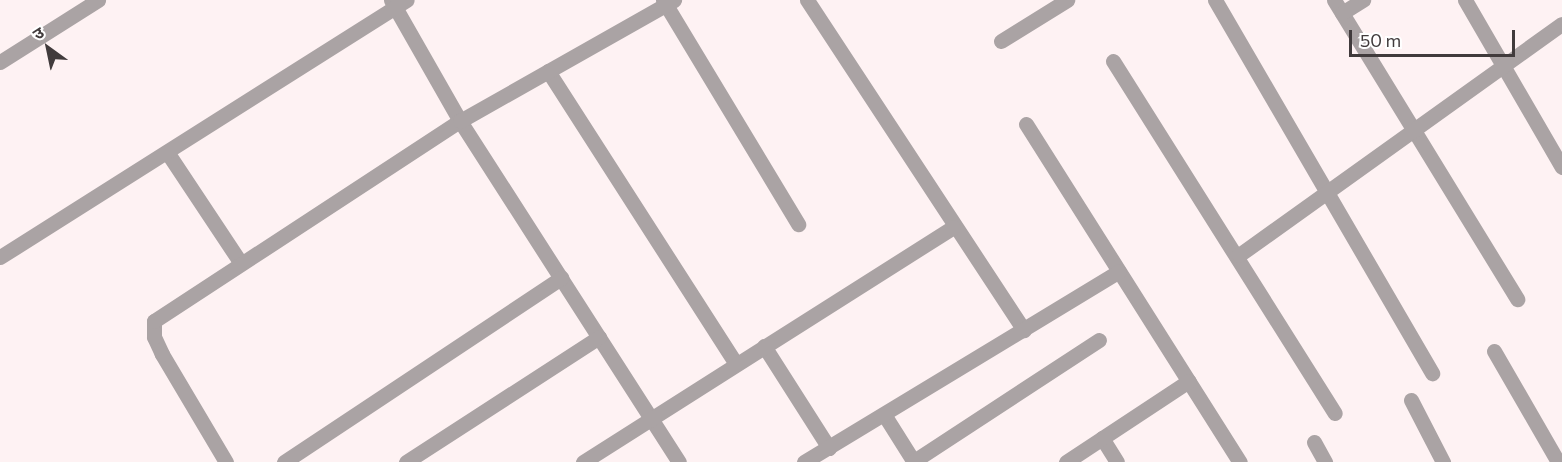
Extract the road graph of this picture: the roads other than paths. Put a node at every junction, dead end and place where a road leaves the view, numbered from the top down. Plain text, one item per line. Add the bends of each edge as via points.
1 (98, 0) edge
2 (807, 0) edge
3 (1067, 0) edge
4 (1215, 0) edge
5 (1363, 0) edge
6 (1465, 0) edge
7 (398, 2) edge
8 (668, 2) edge
9 (1338, 7) edge
10 (1562, 24) edge
11 (1001, 41) dead end
12 (1113, 61) dead end
13 (0, 63) edge
14 (1506, 65) junction
15 (548, 71) junction
16 (460, 121) junction
17 (1026, 124) dead end
18 (1415, 131) junction
19 (167, 152) junction
20 (1562, 166) edge
21 (1326, 193) junction
22 (798, 224) dead end
23 (953, 227) junction
24 (1239, 255) junction
25 (0, 257) edge
26 (240, 262) junction
27 (1119, 271) junction
28 (561, 278) junction
29 (1517, 299) dead end
30 (1024, 330) junction
31 (599, 337) junction
32 (1099, 340) dead end
33 (764, 346) junction
34 (1494, 351) dead end
35 (736, 364) junction
36 (1432, 373) dead end
37 (1189, 381) junction
38 (1411, 400) dead end
39 (1335, 412) dead end
40 (885, 416) junction
41 (651, 418) junction
42 (1102, 438) junction
43 (1314, 442) dead end
44 (830, 448) junction
45 (226, 462) edge
46 (284, 462) edge
47 (406, 462) edge
48 (583, 462) edge
49 (679, 462) edge
50 (804, 462) edge
51 (914, 462) edge
52 (1066, 462) edge
53 (1117, 462) edge
54 (1240, 462) edge
55 (1325, 462) edge
56 (1443, 462) edge
57 (1558, 462) edge

1 - 13 street
2 - 23 street
3 - 11 street
4 - 21 street
5 - 9 street
6 - 14 street
7 - 16 street
7 - 19 street
8 - 15 street
8 - 22 street
9 - 18 street
10 - 14 street
12 - 24 street
14 - 18 street
14 - 20 street
15 - 16 street
15 - 35 street
16 - 26 street
16 - 28 street
17 - 27 street
18 - 21 street
18 - 29 street
19 - 25 street
19 - 26 street
21 - 24 street
21 - 36 street
23 - 30 street
23 - 33 street
24 - 39 street
26 - 45 street via 154,321 154,337 162,354
27 - 30 street
27 - 37 street
28 - 31 street
28 - 46 street
30 - 40 street
31 - 41 street
31 - 47 street
32 - 51 street
33 - 35 street
33 - 44 street
34 - 57 street
35 - 41 street
37 - 42 street
37 - 54 street
38 - 56 street
40 - 44 street
40 - 51 street
41 - 48 street
41 - 49 street
42 - 52 street
42 - 53 street
43 - 55 street
44 - 50 street

